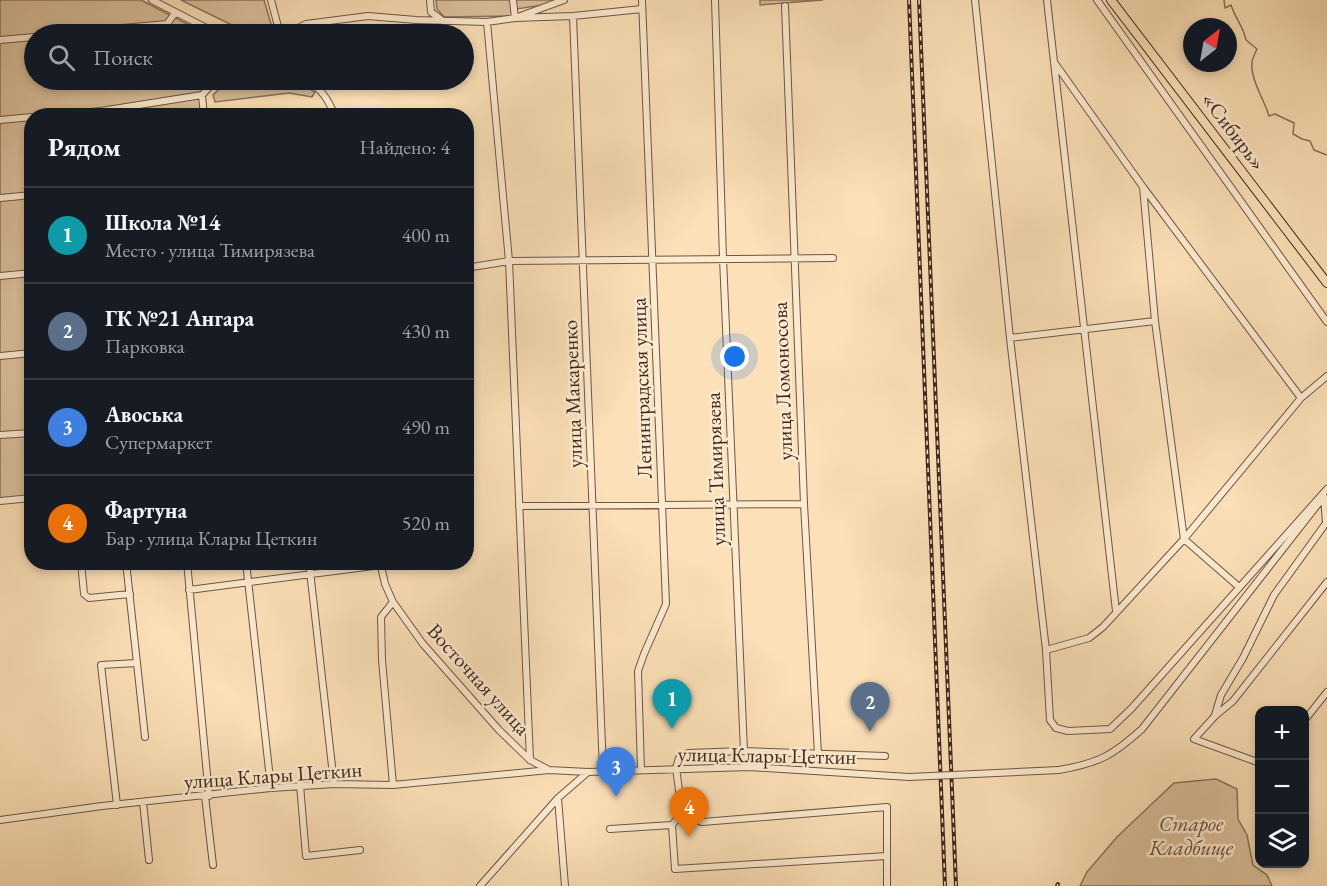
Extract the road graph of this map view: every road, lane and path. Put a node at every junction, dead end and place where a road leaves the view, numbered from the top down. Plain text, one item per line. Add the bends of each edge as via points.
1 (152, 0) edge
2 (271, 0) edge
3 (430, 0) edge
4 (513, 0) edge
5 (564, 0) edge
6 (642, 0) edge
7 (715, 0) edge
8 (975, 0) edge
9 (1047, 0) edge
10 (1097, 0) edge
11 (1111, 0) edge
12 (785, 6) dead end
13 (642, 9) junction
14 (175, 13) junction
15 (573, 16) junction
16 (515, 18) junction
17 (444, 21) junction
18 (487, 22) junction
19 (167, 24) edge
20 (198, 24) edge
21 (277, 24) edge
22 (306, 24) edge
23 (24, 38) edge
24 (0, 40) edge
25 (1054, 62) junction
26 (206, 90) edge
27 (321, 90) edge
28 (202, 94) junction
29 (120, 108) edge
30 (203, 108) edge
31 (331, 108) edge
32 (24, 118) edge
33 (0, 120) edge
34 (1143, 188) junction
35 (24, 196) edge
36 (0, 198) edge
37 (723, 258) junction
38 (793, 258) junction
39 (833, 258) dead end
40 (653, 259) junction
41 (583, 260) junction
42 (509, 261) junction
43 (474, 267) edge
44 (24, 274) edge
45 (0, 276) edge
46 (1327, 283) edge
47 (1155, 321) junction
48 (1327, 322) edge
49 (1084, 331) junction
50 (1010, 338) junction
51 (24, 354) edge
52 (0, 356) edge
53 (1327, 376) edge
54 (1301, 398) junction
55 (24, 434) edge
56 (0, 435) edge
57 (1326, 493) edge
58 (24, 499) edge
59 (0, 501) edge
60 (733, 504) junction
61 (804, 504) junction
62 (519, 506) junction
63 (662, 506) junction
64 (593, 507) junction
65 (1184, 539) junction
66 (82, 570) edge
67 (127, 570) edge
68 (188, 570) edge
69 (247, 570) edge
70 (310, 570) edge
71 (334, 570) edge
72 (382, 570) edge
73 (311, 573) junction
74 (248, 582) junction
75 (1327, 582) edge
76 (1239, 586) junction
77 (189, 590) junction
78 (130, 594) junction
79 (393, 602) junction
80 (1116, 611) junction
81 (1046, 650) junction
82 (137, 663) junction
83 (1327, 692) edge
84 (1215, 716) junction
85 (1309, 716) edge
86 (145, 737) dead end
87 (744, 751) junction
88 (818, 754) junction
89 (885, 756) dead end
90 (530, 760) junction
91 (1255, 761) edge
92 (676, 768) junction
93 (549, 770) junction
94 (641, 770) junction
95 (603, 771) junction
96 (588, 772) junction
97 (334, 784) junction
98 (300, 785) junction
99 (393, 785) junction
100 (271, 788) junction
101 (207, 796) junction
102 (558, 798) junction
103 (143, 802) junction
104 (117, 805) junction
105 (682, 813) junction
106 (0, 820) edge
107 (672, 825) junction
108 (610, 829) dead end
109 (360, 850) dead end
110 (887, 856) junction
111 (149, 860) dead end
112 (213, 865) dead end
113 (480, 886) edge
114 (566, 886) edge
115 (887, 886) edge

1 - 14 street
2 - 21 street
3 - 17 street via 431,12
4 - 16 street
5 - 16 street
6 - 13 street, Ленинградская улица
7 - 37 street, улица Тимирязева
8 - 50 street
9 - 25 street
10 - 48 street
11 - 46 main road, «Сибирь»
12 - 38 street, улица Ломоносова
13 - 15 street
13 - 40 street, Ленинградская улица
14 - 19 street
14 - 20 street
15 - 16 street
15 - 41 street, улица Макаренко
16 - 18 street
17 - 18 street
17 - 22 street via 368,16
18 - 42 street
23 - 24 street
25 - 34 street
25 - 49 street
26 - 28 street
27 - 31 street
28 - 29 street
28 - 30 street
32 - 33 street
34 - 47 street
34 - 54 street
35 - 36 street
37 - 38 street
37 - 40 street
37 - 60 street, улица Тимирязева
38 - 39 street
38 - 61 street, улица Ломоносова
40 - 41 street
40 - 63 street, Ленинградская улица
41 - 42 street
41 - 64 street, улица Макаренко
42 - 43 street
42 - 62 street
44 - 45 street
47 - 49 street
47 - 65 street
49 - 50 street
49 - 80 street
50 - 81 street
51 - 52 street
53 - 54 street
54 - 65 street
55 - 56 street
57 - 76 street
57 - 84 street via 1326,523 1274,596 1221,695
57 - 92 street, улица Клары Цеткин, bridge via 1142,729 1103,760 1059,770 909,777 795,768
58 - 59 street
60 - 61 street
60 - 63 street
60 - 87 street, улица Тимирязева
61 - 88 street, улица Ломоносова
62 - 64 street
62 - 90 street
63 - 64 street
63 - 94 street, Ленинградская улица via 666,604 638,672
64 - 95 street, улица Макаренко
65 - 76 street
65 - 80 street
66 - 78 street via 84,594 89,597
67 - 78 street
68 - 77 street
69 - 74 street
70 - 73 street
71 - 73 street
72 - 79 street, Восточная улица
73 - 74 street
73 - 97 street
74 - 77 street
74 - 100 street
75 - 84 street via 1233,701
76 - 81 street via 1110,729 1056,728 1050,720
77 - 101 street
78 - 82 street
79 - 90 street, Восточная улица via 438,661
79 - 99 street via 381,617
80 - 81 street via 1089,638
82 - 86 street
82 - 104 street via 101,665
83 - 85 street
84 - 91 street via 1194,739
87 - 88 street
87 - 92 street via 688,753 679,758
88 - 89 street
90 - 93 street, Восточная улица
92 - 94 street, улица Клары Цеткин
92 - 105 street
93 - 96 street, Восточная улица
93 - 99 street, улица Клары Цеткин
94 - 95 street, улица Клары Цеткин
95 - 96 street, улица Клары Цеткин
96 - 102 street
97 - 98 street, улица Клары Цеткин
97 - 99 street, улица Клары Цеткин
98 - 100 street, улица Клары Цеткин
98 - 109 street via 306,856
100 - 101 street, улица Клары Цеткин
101 - 103 street, улица Клары Цеткин
101 - 112 street
102 - 113 street
102 - 114 street
103 - 104 street, улица Клары Цеткин
103 - 111 street
104 - 106 street, улица Клары Цеткин
105 - 107 street
105 - 110 street via 702,822 887,807
107 - 108 street
107 - 110 street via 675,869
110 - 115 street

